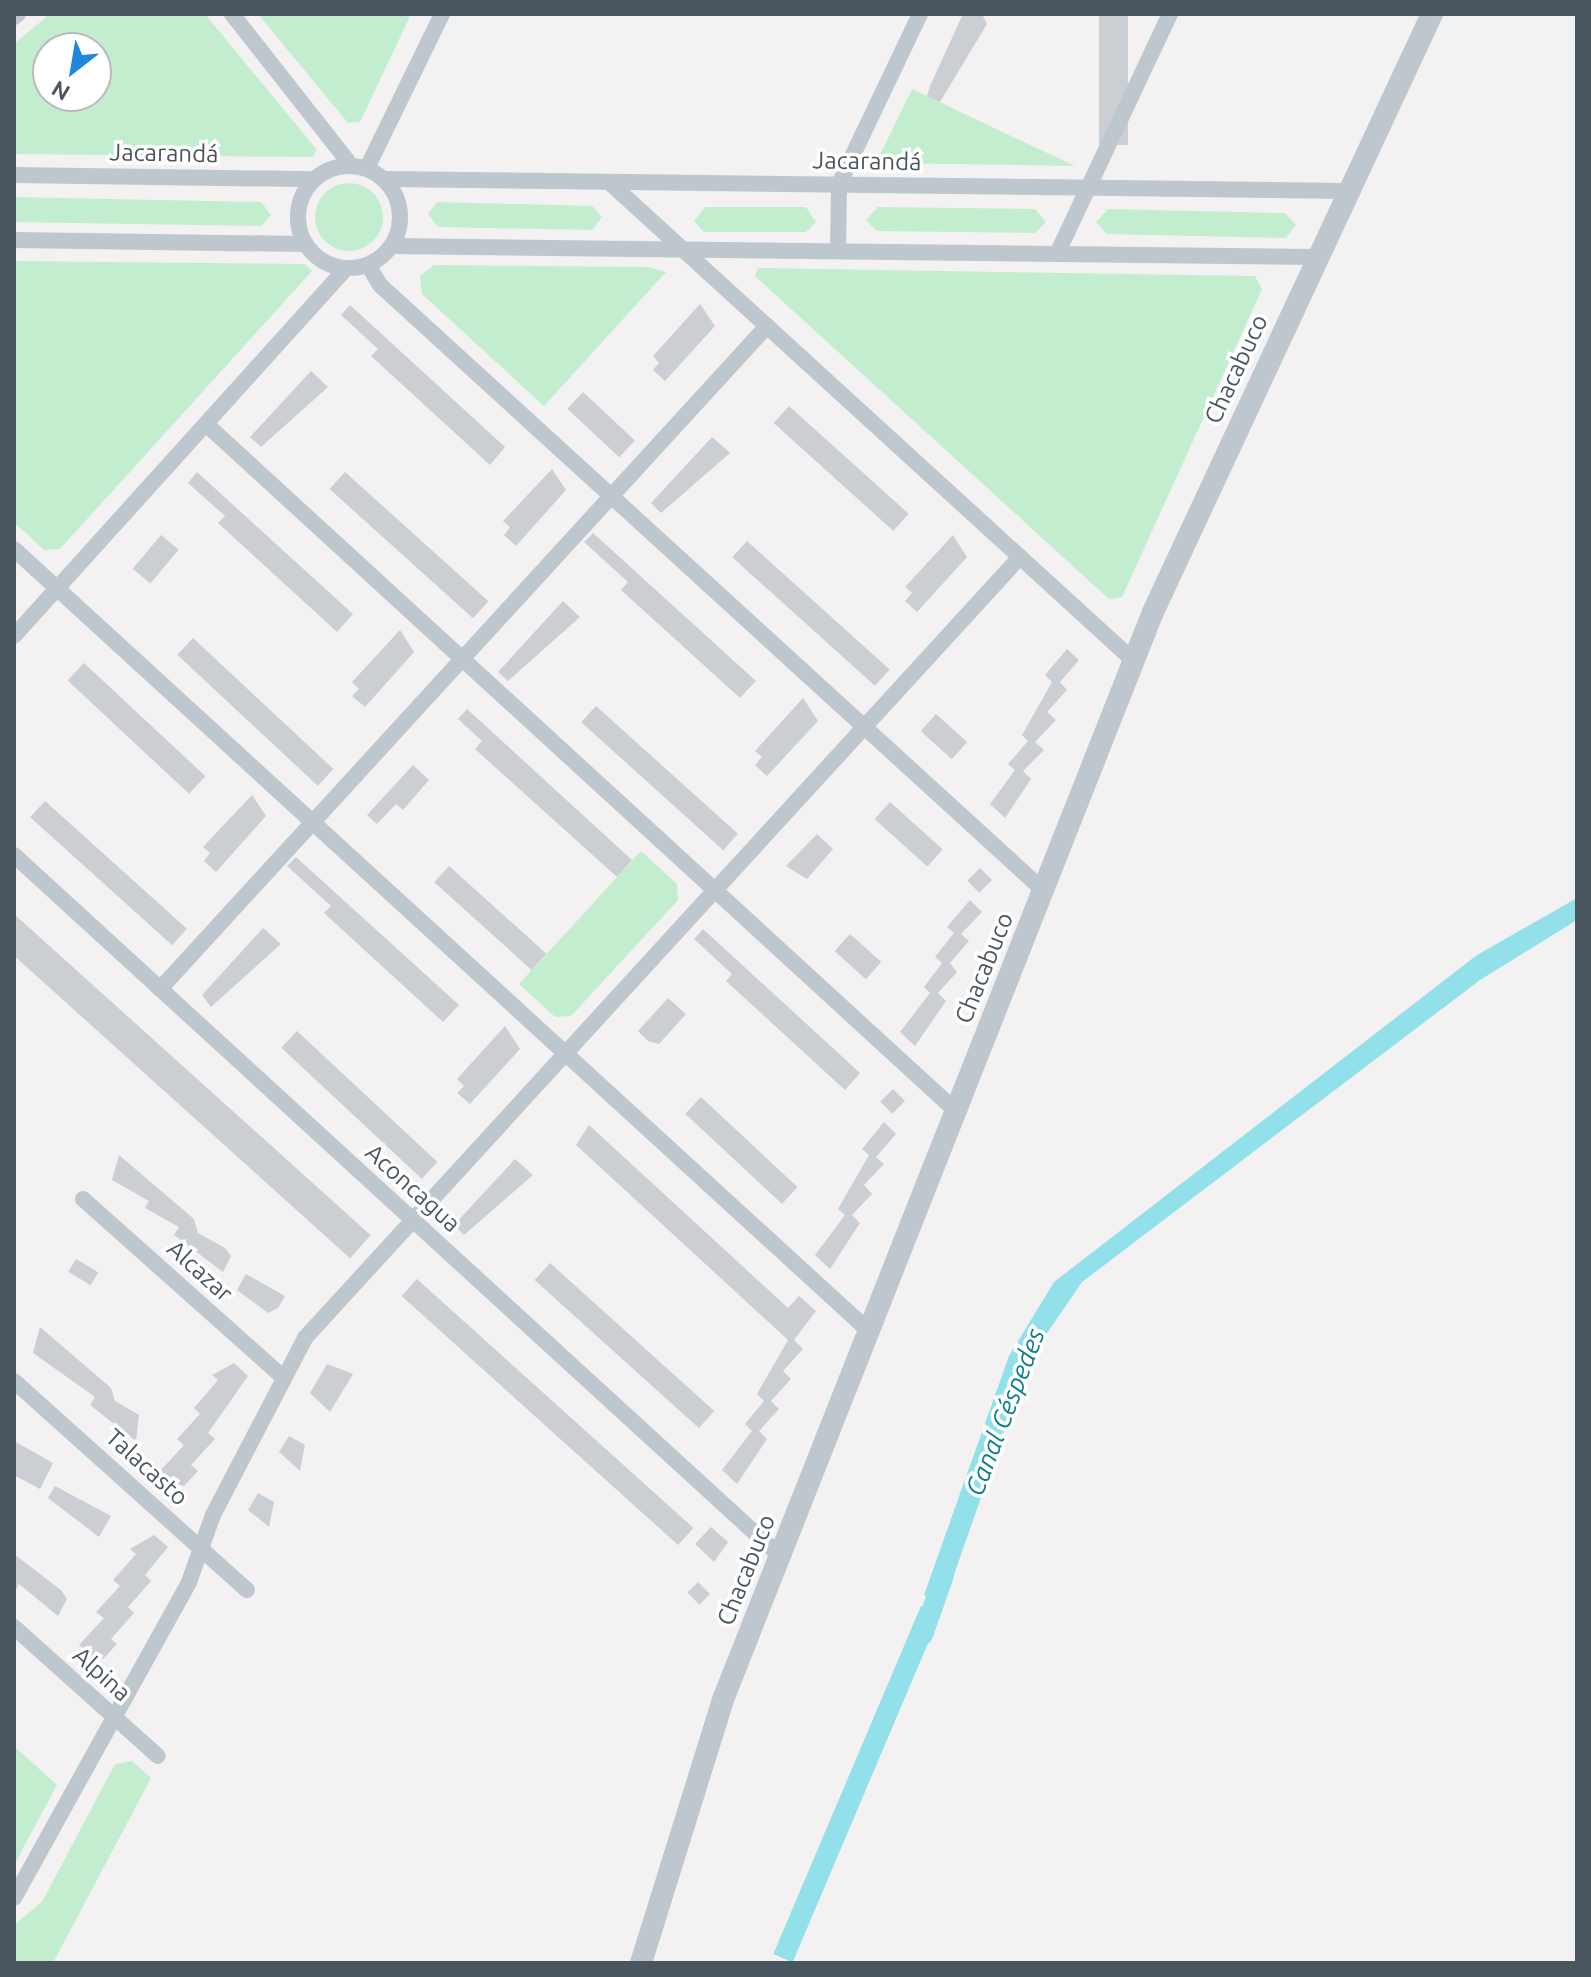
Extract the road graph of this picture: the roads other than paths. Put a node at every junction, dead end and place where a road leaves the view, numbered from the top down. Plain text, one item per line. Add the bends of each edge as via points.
1 (232, 14) edge
2 (442, 14) edge
3 (920, 14) edge
4 (1170, 14) edge
5 (1432, 14) edge
6 (359, 166) junction
7 (14, 175) edge
8 (314, 179) junction
9 (385, 179) junction
10 (609, 182) junction
11 (839, 184) junction
12 (1088, 188) junction
13 (1347, 191) junction
14 (14, 240) edge
15 (306, 244) junction
16 (392, 246) junction
17 (682, 248) junction
18 (838, 250) junction
19 (1057, 254) junction
20 (1317, 257) junction
21 (368, 265) junction
22 (346, 268) junction
23 (767, 326) junction
24 (207, 425) junction
25 (611, 496) junction
26 (14, 549) edge
27 (1020, 557) junction
28 (57, 589) junction
29 (14, 636) edge
30 (462, 659) junction
31 (1134, 661) junction
32 (864, 727) junction
33 (313, 822) junction
34 (14, 855) edge
35 (714, 890) junction
36 (1043, 890) junction
37 (160, 989) junction
38 (565, 1053) junction
39 (956, 1111) junction
40 (83, 1199) dead end
41 (412, 1220) junction
42 (869, 1331) junction
43 (284, 1378) junction
44 (14, 1381) edge
45 (201, 1548) junction
46 (780, 1556) junction
47 (247, 1590) dead end
48 (14, 1627) edge
49 (116, 1719) junction
50 (158, 1756) dead end
51 (14, 1898) edge
52 (641, 1963) edge

1 - 6 street
2 - 6 street
3 - 11 street
4 - 12 street
5 - 13 street, Chacabuco
6 - 8 street, Jacarandá
6 - 9 street
7 - 8 street, Jacarandá
8 - 15 street via 298,217
9 - 10 street, Jacarandá
9 - 16 street via 400,204
10 - 11 street, Jacarandá
10 - 17 street
11 - 12 street, Jacarandá
11 - 18 street
12 - 13 street, Jacarandá
12 - 19 street
13 - 20 street, Chacabuco
14 - 15 street
15 - 22 street
16 - 17 street
16 - 21 street
17 - 18 street
17 - 23 street
18 - 19 street
19 - 20 street
20 - 31 street, Chacabuco
21 - 22 street
21 - 25 street via 380,285
22 - 24 street
23 - 25 street
23 - 27 street
24 - 28 street
24 - 30 street
25 - 30 street
25 - 32 street
26 - 28 street
27 - 31 street
27 - 32 street
28 - 29 street
28 - 33 street
30 - 33 street
30 - 35 street
31 - 36 street, Chacabuco
32 - 35 street
32 - 36 street
33 - 37 street
33 - 38 street
34 - 37 street, Aconcagua
35 - 38 street
35 - 39 street
36 - 39 street, Chacabuco
37 - 41 street, Aconcagua
38 - 41 street
38 - 42 street
39 - 42 street, Chacabuco
40 - 43 street, Alcazar
41 - 43 street via 305,1338
41 - 46 street, Aconcagua
42 - 46 street, Chacabuco
43 - 45 street
44 - 45 street, Talacasto
45 - 47 street, Talacasto
45 - 49 street
46 - 52 street, Chacabuco via 724,1697
48 - 49 street, Alpina
49 - 50 street, Alpina
49 - 51 street

